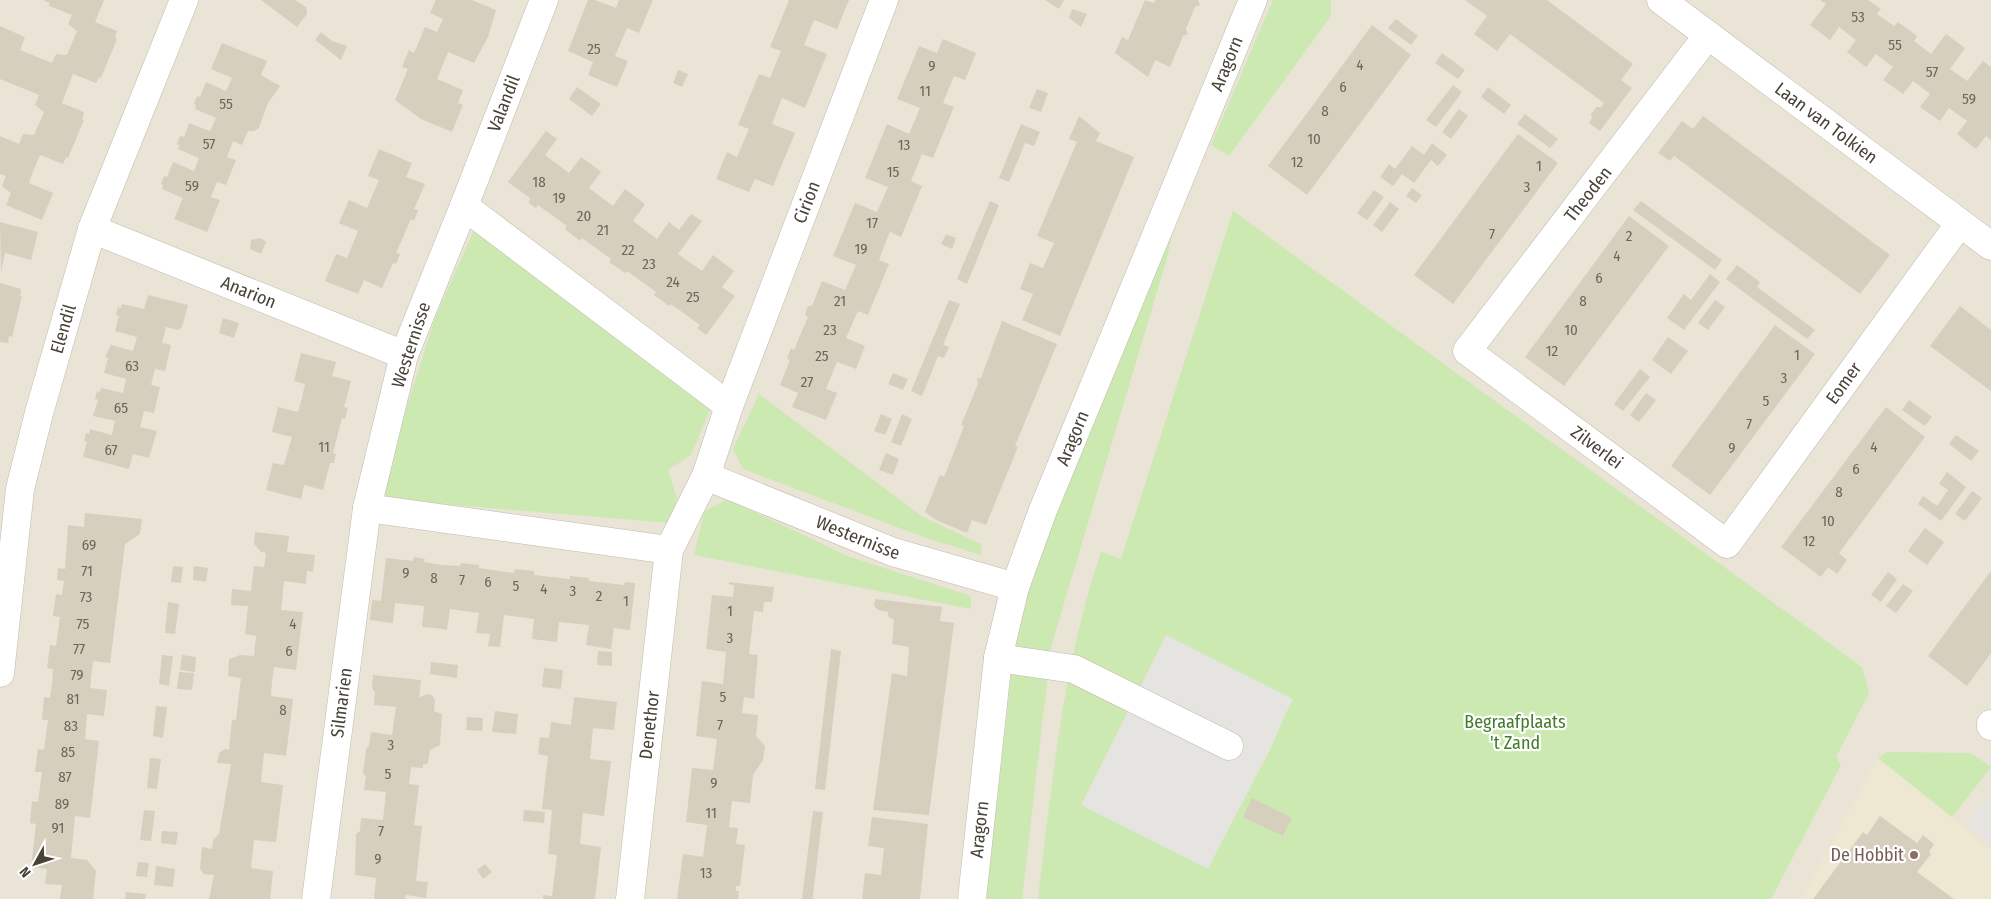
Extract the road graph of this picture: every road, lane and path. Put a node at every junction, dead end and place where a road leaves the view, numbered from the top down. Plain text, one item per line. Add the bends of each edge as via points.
1 (184, 0) edge
2 (544, 0) edge
3 (884, 0) edge
4 (1253, 0) edge
5 (1661, 0) edge
6 (1708, 35) junction
7 (464, 206) junction
8 (1960, 223) junction
9 (92, 229) junction
10 (1991, 246) edge
11 (1467, 351) joint
12 (404, 355) junction
13 (729, 406) junction
14 (706, 476) junction
15 (367, 508) junction
16 (1727, 544) joint
17 (669, 550) junction
18 (1015, 587) junction
19 (998, 658) junction
20 (0, 673) edge
21 (1228, 746) dead end
22 (316, 899) edge
23 (630, 899) edge
24 (972, 899) edge

1 - 9 street, Elendil
2 - 7 street, Valandil
3 - 13 street, Cirion
4 - 18 street, Aragorn via 1043,510
5 - 6 street, Laan van Tolkien
6 - 8 street, Laan van Tolkien
6 - 11 street, Theoden
7 - 12 street, Westernisse
7 - 13 street
8 - 10 street, Laan van Tolkien
8 - 16 street, Eomer
9 - 12 street, Anarion
9 - 20 street, Elendil via 20,489
11 - 16 street, Zilverlei
12 - 15 street, Westernisse
13 - 14 street
14 - 17 street
14 - 18 street, Westernisse via 893,552
15 - 17 street
15 - 22 street, Silmarien
17 - 23 street, Denethor
18 - 19 street, Aragorn
19 - 21 street via 1074,669
19 - 24 street, Aragorn

